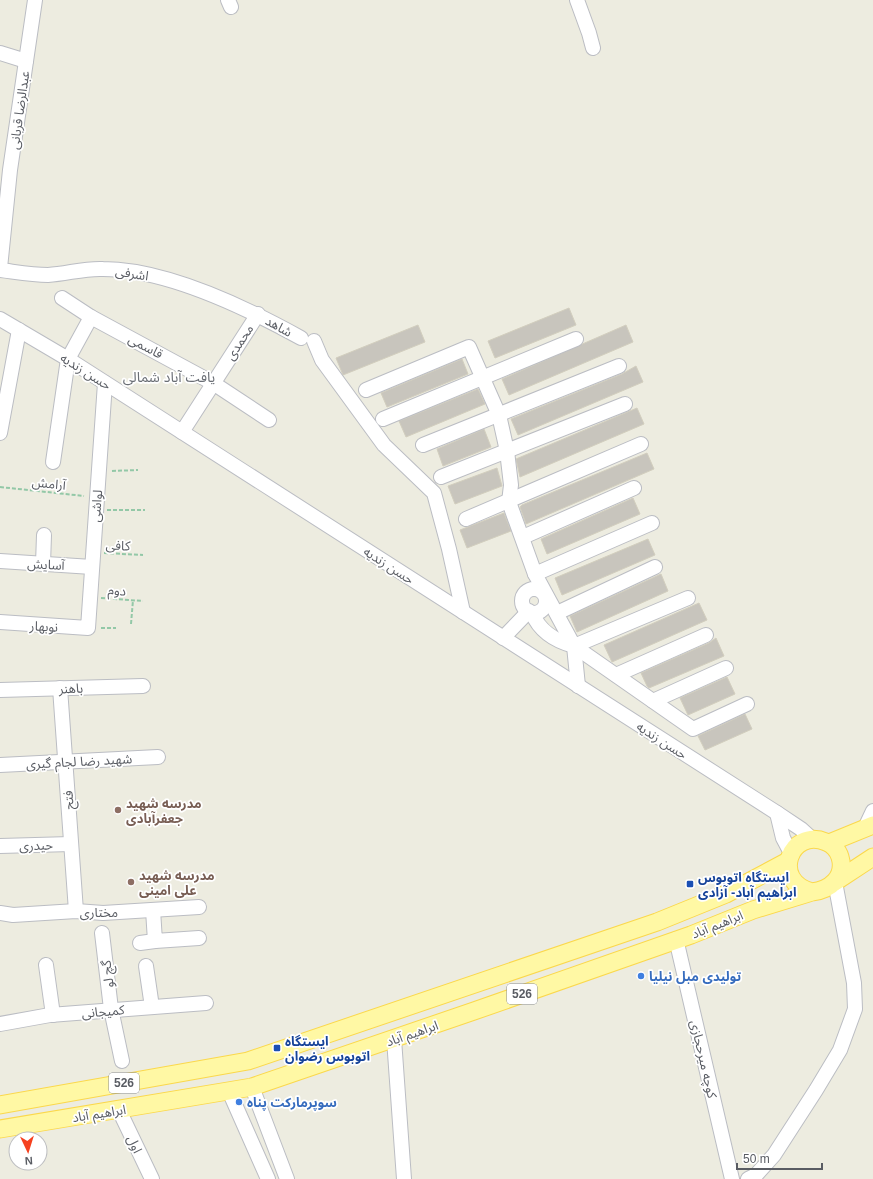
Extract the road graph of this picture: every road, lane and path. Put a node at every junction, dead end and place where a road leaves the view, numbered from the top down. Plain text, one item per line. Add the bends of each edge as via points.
1 (35, 0) edge
2 (577, 0) edge
3 (593, 48) dead end
4 (0, 53) edge
5 (26, 61) junction
6 (0, 269) edge
7 (62, 298) dead end
8 (258, 314) junction
9 (91, 316) junction
10 (0, 319) edge
11 (19, 330) junction
12 (576, 339) dead end
13 (68, 359) junction
14 (619, 366) dead end
15 (484, 377) junction
16 (105, 383) junction
17 (212, 383) junction
18 (366, 390) dead end
19 (624, 404) dead end
20 (499, 414) junction
21 (383, 419) dead end
22 (269, 420) dead end
23 (0, 426) edge
24 (182, 432) junction
25 (641, 444) dead end
26 (423, 445) dead end
27 (507, 451) junction
28 (53, 462) dead end
29 (138, 470) dead end
30 (99, 472) junction
31 (441, 477) dead end
32 (0, 487) edge
33 (634, 488) dead end
34 (510, 502) junction
35 (96, 503) junction
36 (145, 510) dead end
37 (466, 519) dead end
38 (652, 523) dead end
39 (44, 535) dead end
40 (522, 537) junction
41 (93, 553) junction
42 (143, 555) dead end
43 (0, 561) edge
44 (43, 564) junction
45 (92, 567) junction
46 (655, 567) dead end
47 (535, 574) junction
48 (546, 596) junction
49 (90, 597) junction
50 (688, 598) dead end
51 (133, 600) junction
52 (143, 601) dead end
53 (463, 612) junction
54 (530, 612) junction
55 (557, 613) junction
56 (0, 622) edge
57 (131, 624) dead end
58 (88, 628) junction
59 (116, 628) dead end
60 (706, 635) dead end
61 (503, 638) junction
62 (574, 646) junction
63 (726, 668) dead end
64 (616, 676) junction
65 (143, 686) dead end
66 (578, 686) junction
67 (60, 688) junction
68 (0, 690) edge
69 (653, 701) junction
70 (747, 704) dead end
71 (158, 757) dead end
72 (66, 762) junction
73 (0, 765) edge
74 (873, 811) edge
75 (777, 813) junction
76 (869, 826) edge
77 (812, 839) junction
78 (829, 843) junction
79 (72, 844) junction
80 (0, 846) edge
81 (790, 857) junction
82 (873, 857) edge
83 (835, 882) junction
84 (812, 892) junction
85 (199, 907) dead end
86 (153, 910) junction
87 (76, 911) junction
88 (0, 913) edge
89 (102, 933) dead end
90 (199, 938) dead end
91 (676, 940) junction
92 (155, 941) junction
93 (140, 943) dead end
94 (46, 965) dead end
95 (146, 966) dead end
96 (206, 1003) dead end
97 (152, 1006) junction
98 (111, 1009) junction
99 (53, 1015) junction
100 (0, 1024) edge
101 (394, 1039) junction
102 (122, 1061) dead end
103 (252, 1087) junction
104 (229, 1091) junction
105 (0, 1105) edge
106 (119, 1110) junction
107 (0, 1129) edge
108 (152, 1179) edge
109 (268, 1179) edge
110 (287, 1179) edge
111 (404, 1179) edge
112 (732, 1179) edge
113 (748, 1179) edge

1 - 5 street, عبدالرضا قربانی
2 - 3 street
4 - 5 street
5 - 6 street, عبدالرضا قربانی via 10,170
6 - 8 street, اشرفی via 48,275 102,268 126,271 178,282
7 - 9 street, قاسمی
8 - 17 street, محمدی
8 - 53 street, شاهد via 308,340 384,445 434,493
9 - 13 street
9 - 17 street, قاسمی
10 - 11 street, حسن زندیه
11 - 13 street, حسن زندیه
11 - 23 street
12 - 15 street
13 - 16 street, حسن زندیه
13 - 28 street
14 - 20 street
15 - 18 street via 470,347
15 - 20 street
15 - 21 street
16 - 24 street, حسن زندیه
16 - 30 street, لواشی
17 - 22 street, قاسمی
17 - 24 street, محمدی
19 - 27 street
20 - 26 street
20 - 27 street
24 - 53 street, حسن زندیه
25 - 34 street
27 - 31 street
27 - 34 street
29 - 30 path
30 - 35 street, لواشی
32 - 35 path, آرامش
33 - 40 street
34 - 37 street
34 - 40 street
35 - 36 path, آرامش
35 - 41 street, لواشی
38 - 47 street
39 - 44 street
40 - 47 street
41 - 42 path, کافی
41 - 45 street, لواشی
43 - 44 street, آسایش
44 - 45 street, آسایش
45 - 49 street, لواشی
46 - 55 street
47 - 48 street
48 - 54 street via 543,610
48 - 54 street via 536,588 525,593 523,605
48 - 55 street
49 - 51 path, دوم
49 - 58 street, لواشی
50 - 62 street
51 - 52 path, دوم
51 - 57 path
53 - 61 street, حسن زندیه
54 - 61 street
54 - 62 street via 536,623 557,642
55 - 62 street
56 - 58 street, نوبهار
58 - 59 path
60 - 64 street
61 - 66 street, حسن زندیه
62 - 64 street
62 - 66 street
63 - 69 street
64 - 69 street
65 - 67 street, باهنر
66 - 75 street, حسن زندیه
67 - 68 street, باهنر
67 - 72 street, فتح
69 - 70 street via 693,729
71 - 72 street, شهید رضا لجام گیری
72 - 73 street, شهید رضا لجام گیری
72 - 79 street, فتح
74 - 76 street
75 - 77 street, حسن زندیه
75 - 81 street
76 - 78 main road
77 - 78 main road
77 - 81 main road via 796,846
78 - 83 main road via 840,857 840,870
79 - 80 street, حیدری
79 - 87 street, فتح
81 - 84 main road via 791,878 804,890
81 - 105 main road, ابراهیم آباد / 526 via 726,894 657,922 248,1061
82 - 83 main road
83 - 84 main road via 829,888
83 - 113 street via 854,983 855,1009 840,1050 816,1090 774,1154 756,1176
84 - 91 main road, ابراهیم آباد / 526 via 753,910
85 - 86 street, مختاری
86 - 87 street, مختاری via 103,913
86 - 92 street
87 - 88 street, مختاری via 13,915
89 - 98 street, گچ لو
90 - 92 street
91 - 101 main road, ابراهیم آباد / 526
91 - 112 street, کوچه میرحجازی
92 - 93 street
94 - 99 street
95 - 97 street
96 - 97 street, کمیجانی
97 - 98 street, کمیجانی
98 - 99 street, کمیجانی
98 - 102 street, گچ لو
99 - 100 street, کمیجانی
101 - 103 main road, ابراهیم آباد / 526
101 - 111 street
103 - 104 main road, ابراهیم آباد / 526
103 - 110 street
104 - 106 main road, ابراهیم آباد / 526
104 - 109 street
106 - 107 main road, ابراهیم آباد / 526
106 - 108 street, اول

